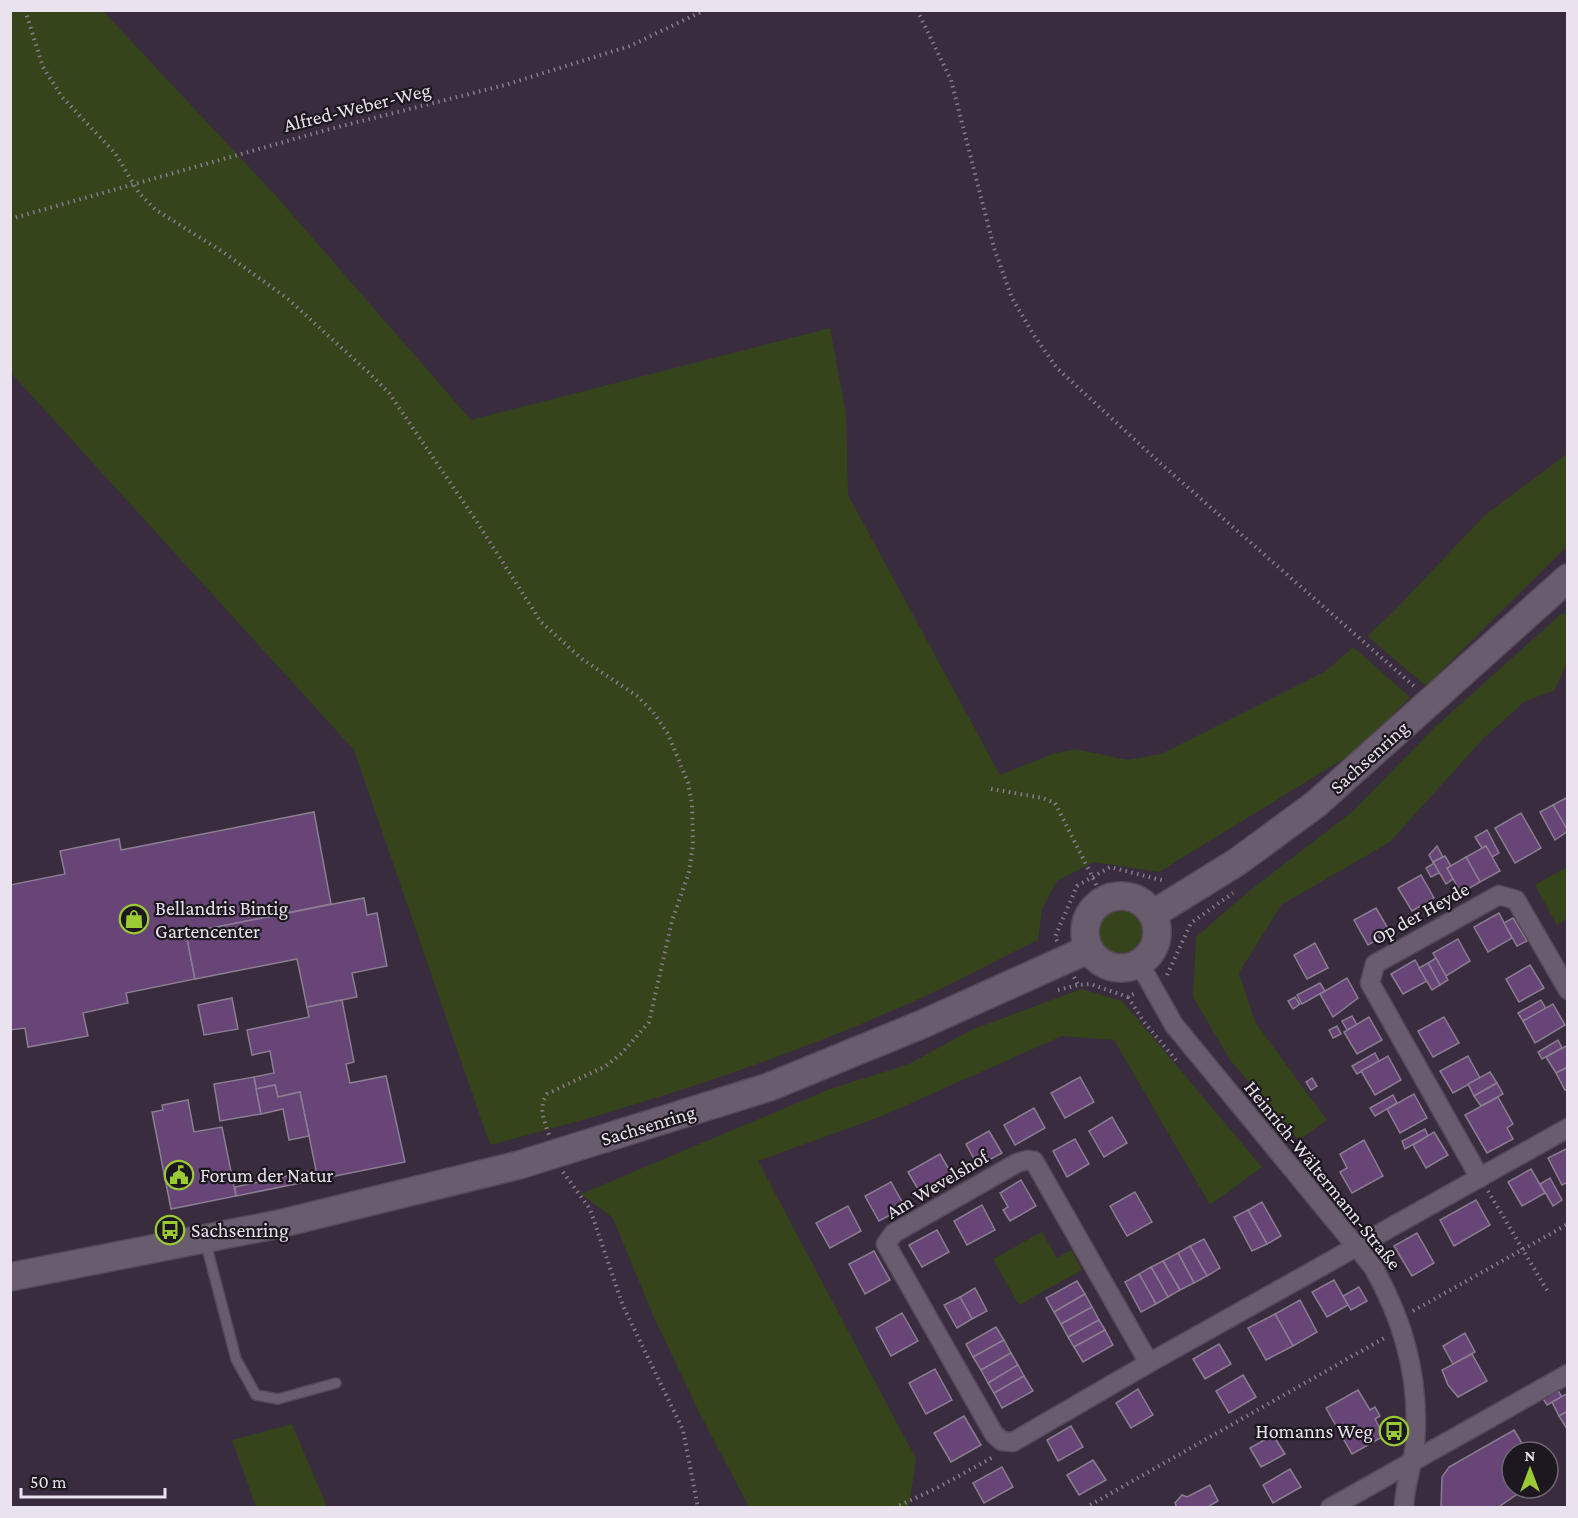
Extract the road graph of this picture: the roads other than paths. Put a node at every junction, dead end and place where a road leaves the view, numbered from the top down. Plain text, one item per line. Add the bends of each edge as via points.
1 (1568, 578) edge
2 (1153, 914) junction
3 (1078, 954) junction
4 (1145, 975) junction
5 (1568, 990) edge
6 (1568, 1128) edge
7 (1480, 1178) junction
8 (205, 1239) junction
9 (1356, 1247) junction
10 (10, 1277) edge
11 (1149, 1363) junction
12 (1568, 1374) edge
13 (336, 1383) dead end
14 (1410, 1463) junction
15 (1330, 1508) edge
16 (1404, 1508) edge

1 - 2 street, Sachsenring via 1316,804 1237,862
2 - 3 street via 1137,899 1115,896 1098,888
2 - 4 street via 1158,932
3 - 4 street via 1111,966 1130,967
3 - 8 street, Sachsenring via 769,1087 553,1155 311,1217
4 - 9 street, Heinrich-Wältermann-Straße via 1174,1025
5 - 7 street, Op der Heyde via 1516,900 1499,895 1375,964 1370,982
6 - 7 street
7 - 9 street
8 - 10 street, Sachsenring
8 - 13 lane via 236,1359 256,1395 278,1399
9 - 11 street, Am Wevelshof
9 - 14 street, Heinrich-Wältermann-Straße via 1373,1267 1401,1323 1413,1388 1415,1446
11 - 11 street, Am Wevelshof via 1013,1442 1002,1441 994,1434 886,1244 894,1233 1017,1163 1034,1161
12 - 14 street
14 - 15 street
14 - 16 street, Heinrich-Wältermann-Straße

